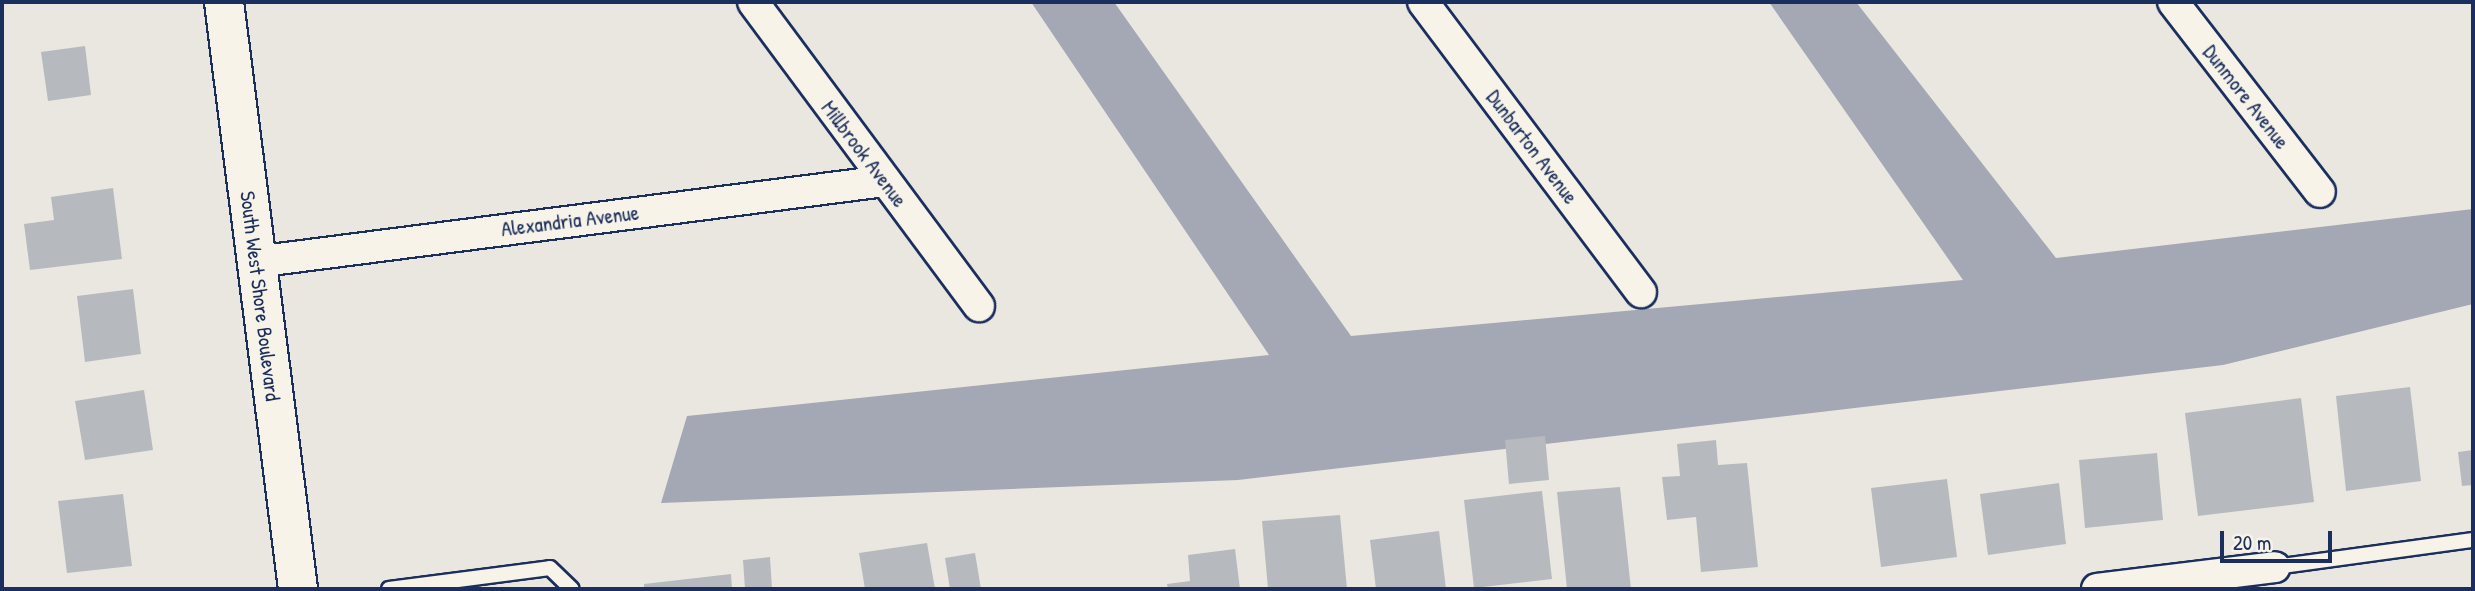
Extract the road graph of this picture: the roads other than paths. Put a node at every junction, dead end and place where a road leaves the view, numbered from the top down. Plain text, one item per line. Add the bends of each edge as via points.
1 (224, 2) edge
2 (753, 2) edge
3 (1423, 2) edge
4 (2173, 2) edge
5 (885, 181) junction
6 (2320, 192) dead end
7 (255, 261) junction
8 (1641, 292) dead end
9 (979, 306) dead end
10 (2473, 540) edge
11 (2274, 567) joint
12 (298, 589) edge
13 (389, 589) edge
14 (572, 589) edge
15 (2097, 589) edge

1 - 7 street, South West Shore Boulevard
2 - 5 street, Millbrook Avenue
3 - 8 street, Dunbarton Avenue
4 - 6 street, Dunmore Avenue
5 - 7 street, Alexandria Avenue
5 - 9 street, Millbrook Avenue
7 - 12 street, South West Shore Boulevard
10 - 11 lane
11 - 15 street
13 - 14 lane via 550,568

